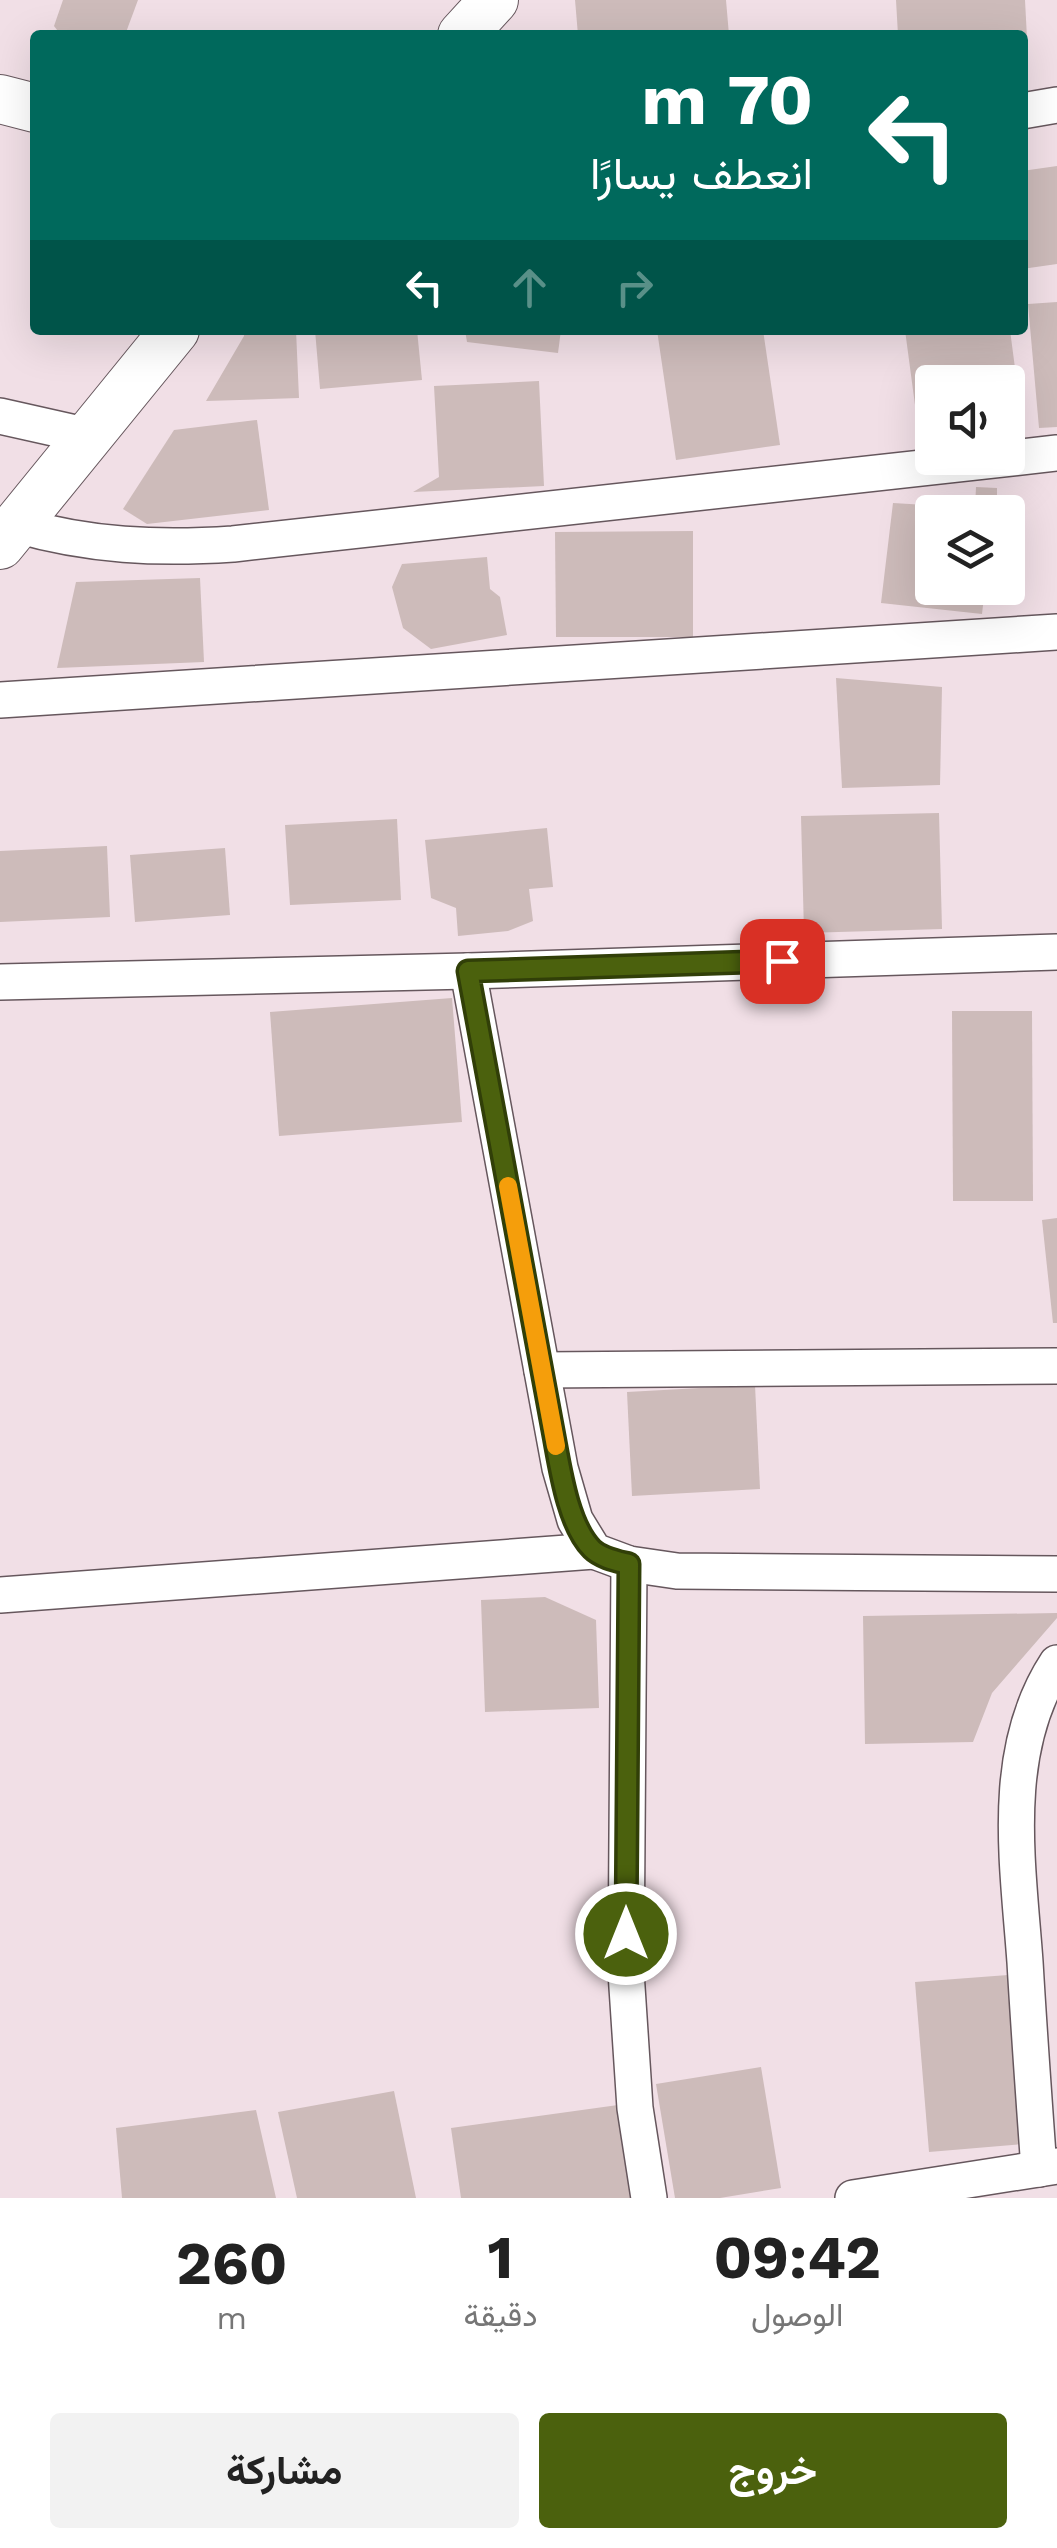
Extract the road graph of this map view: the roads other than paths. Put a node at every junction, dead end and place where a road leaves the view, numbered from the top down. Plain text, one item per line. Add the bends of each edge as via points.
1 (494, 0) edge
2 (467, 30) edge
3 (0, 99) edge
4 (1057, 105) edge
5 (30, 107) edge
6 (1028, 111) edge
7 (170, 335) edge
8 (0, 416) edge
9 (89, 436) junction
10 (1057, 453) edge
11 (8, 535) edge
12 (1057, 632) edge
13 (0, 700) edge
14 (1057, 952) edge
15 (468, 971) junction
16 (0, 982) edge
17 (1057, 1366) edge
18 (542, 1370) junction
19 (594, 1552) junction
20 (629, 1564) junction
21 (1057, 1574) edge
22 (0, 1595) edge
23 (1057, 1663) edge
24 (1048, 2168) edge
25 (650, 2198) edge
26 (853, 2198) edge

1 - 2 street
3 - 5 street
4 - 6 street
7 - 9 street
8 - 9 street
9 - 11 street
10 - 11 street via 216,545 151,547
12 - 13 street
14 - 15 street
15 - 16 street
15 - 18 street
17 - 18 street
18 - 19 street via 570,1506
19 - 20 street
19 - 22 street
20 - 21 street via 703,1572
20 - 25 street via 626,1972 635,2108
23 - 24 street via 1030,1726 1016,1817
24 - 26 street

